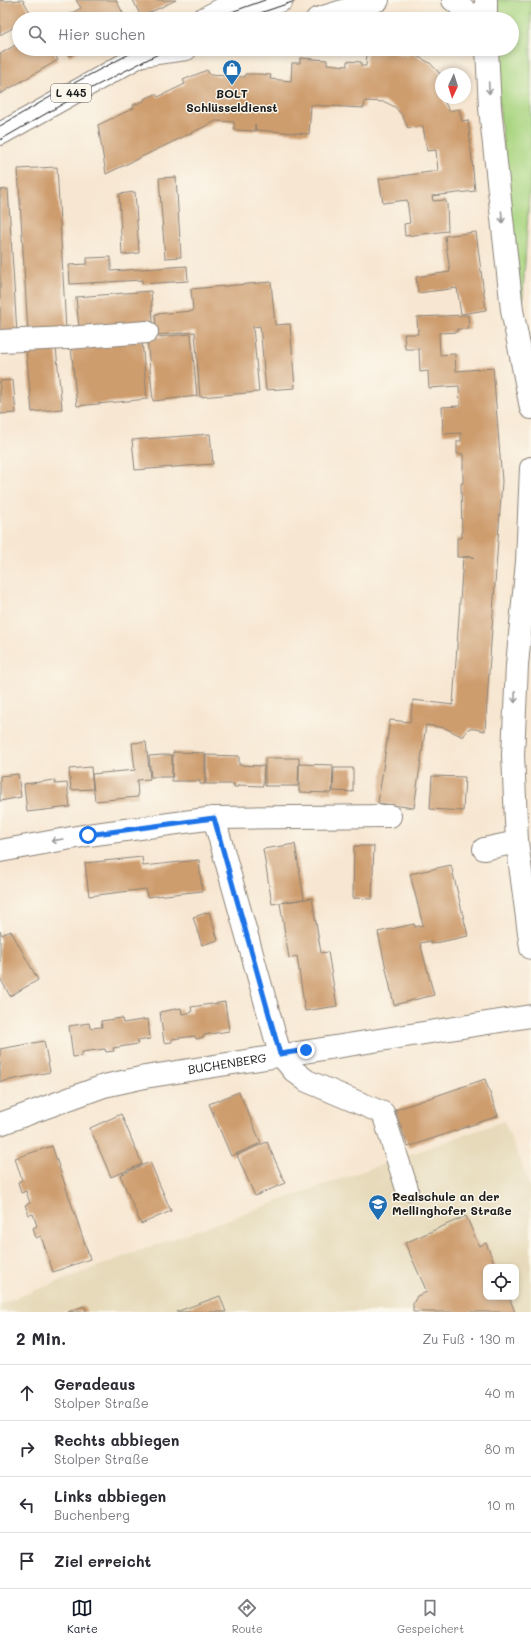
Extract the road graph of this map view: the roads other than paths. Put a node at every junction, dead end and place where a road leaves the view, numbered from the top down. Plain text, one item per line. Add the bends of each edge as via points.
1 (239, 0) edge
2 (282, 0) edge
3 (378, 0) edge
4 (453, 0) edge
5 (486, 0) edge
6 (216, 12) edge
7 (248, 12) edge
8 (339, 12) edge
9 (468, 12) edge
10 (486, 12) edge
11 (140, 56) edge
12 (487, 56) edge
13 (0, 134) edge
14 (147, 332) dead end
15 (0, 341) edge
16 (531, 408) edge
17 (531, 468) edge
18 (526, 621) edge
19 (524, 666) edge
20 (390, 816) dead end
21 (214, 818) junction
22 (518, 842) junction
23 (484, 849) dead end
24 (0, 851) edge
25 (531, 948) edge
26 (531, 1016) edge
27 (280, 1054) junction
28 (0, 1124) edge
29 (407, 1188) dead end

1 - 6 main road
2 - 7 main road
3 - 8 main road
4 - 9 main road
5 - 10 main road
11 - 13 main road, L 445
12 -> 16 main road via 490,108 512,310
14 - 15 main road
17 - 18 main road
18 - 19 main road
19 -> 22 main road via 513,755
20 - 21 main road
21 -> 24 main road via 88,835
21 - 27 main road
22 - 23 main road
22 - 25 main road
26 - 27 main road, BUCHENBERG
27 - 28 main road, BUCHENBERG via 104,1086
27 - 29 main road via 294,1071 307,1081 383,1113

